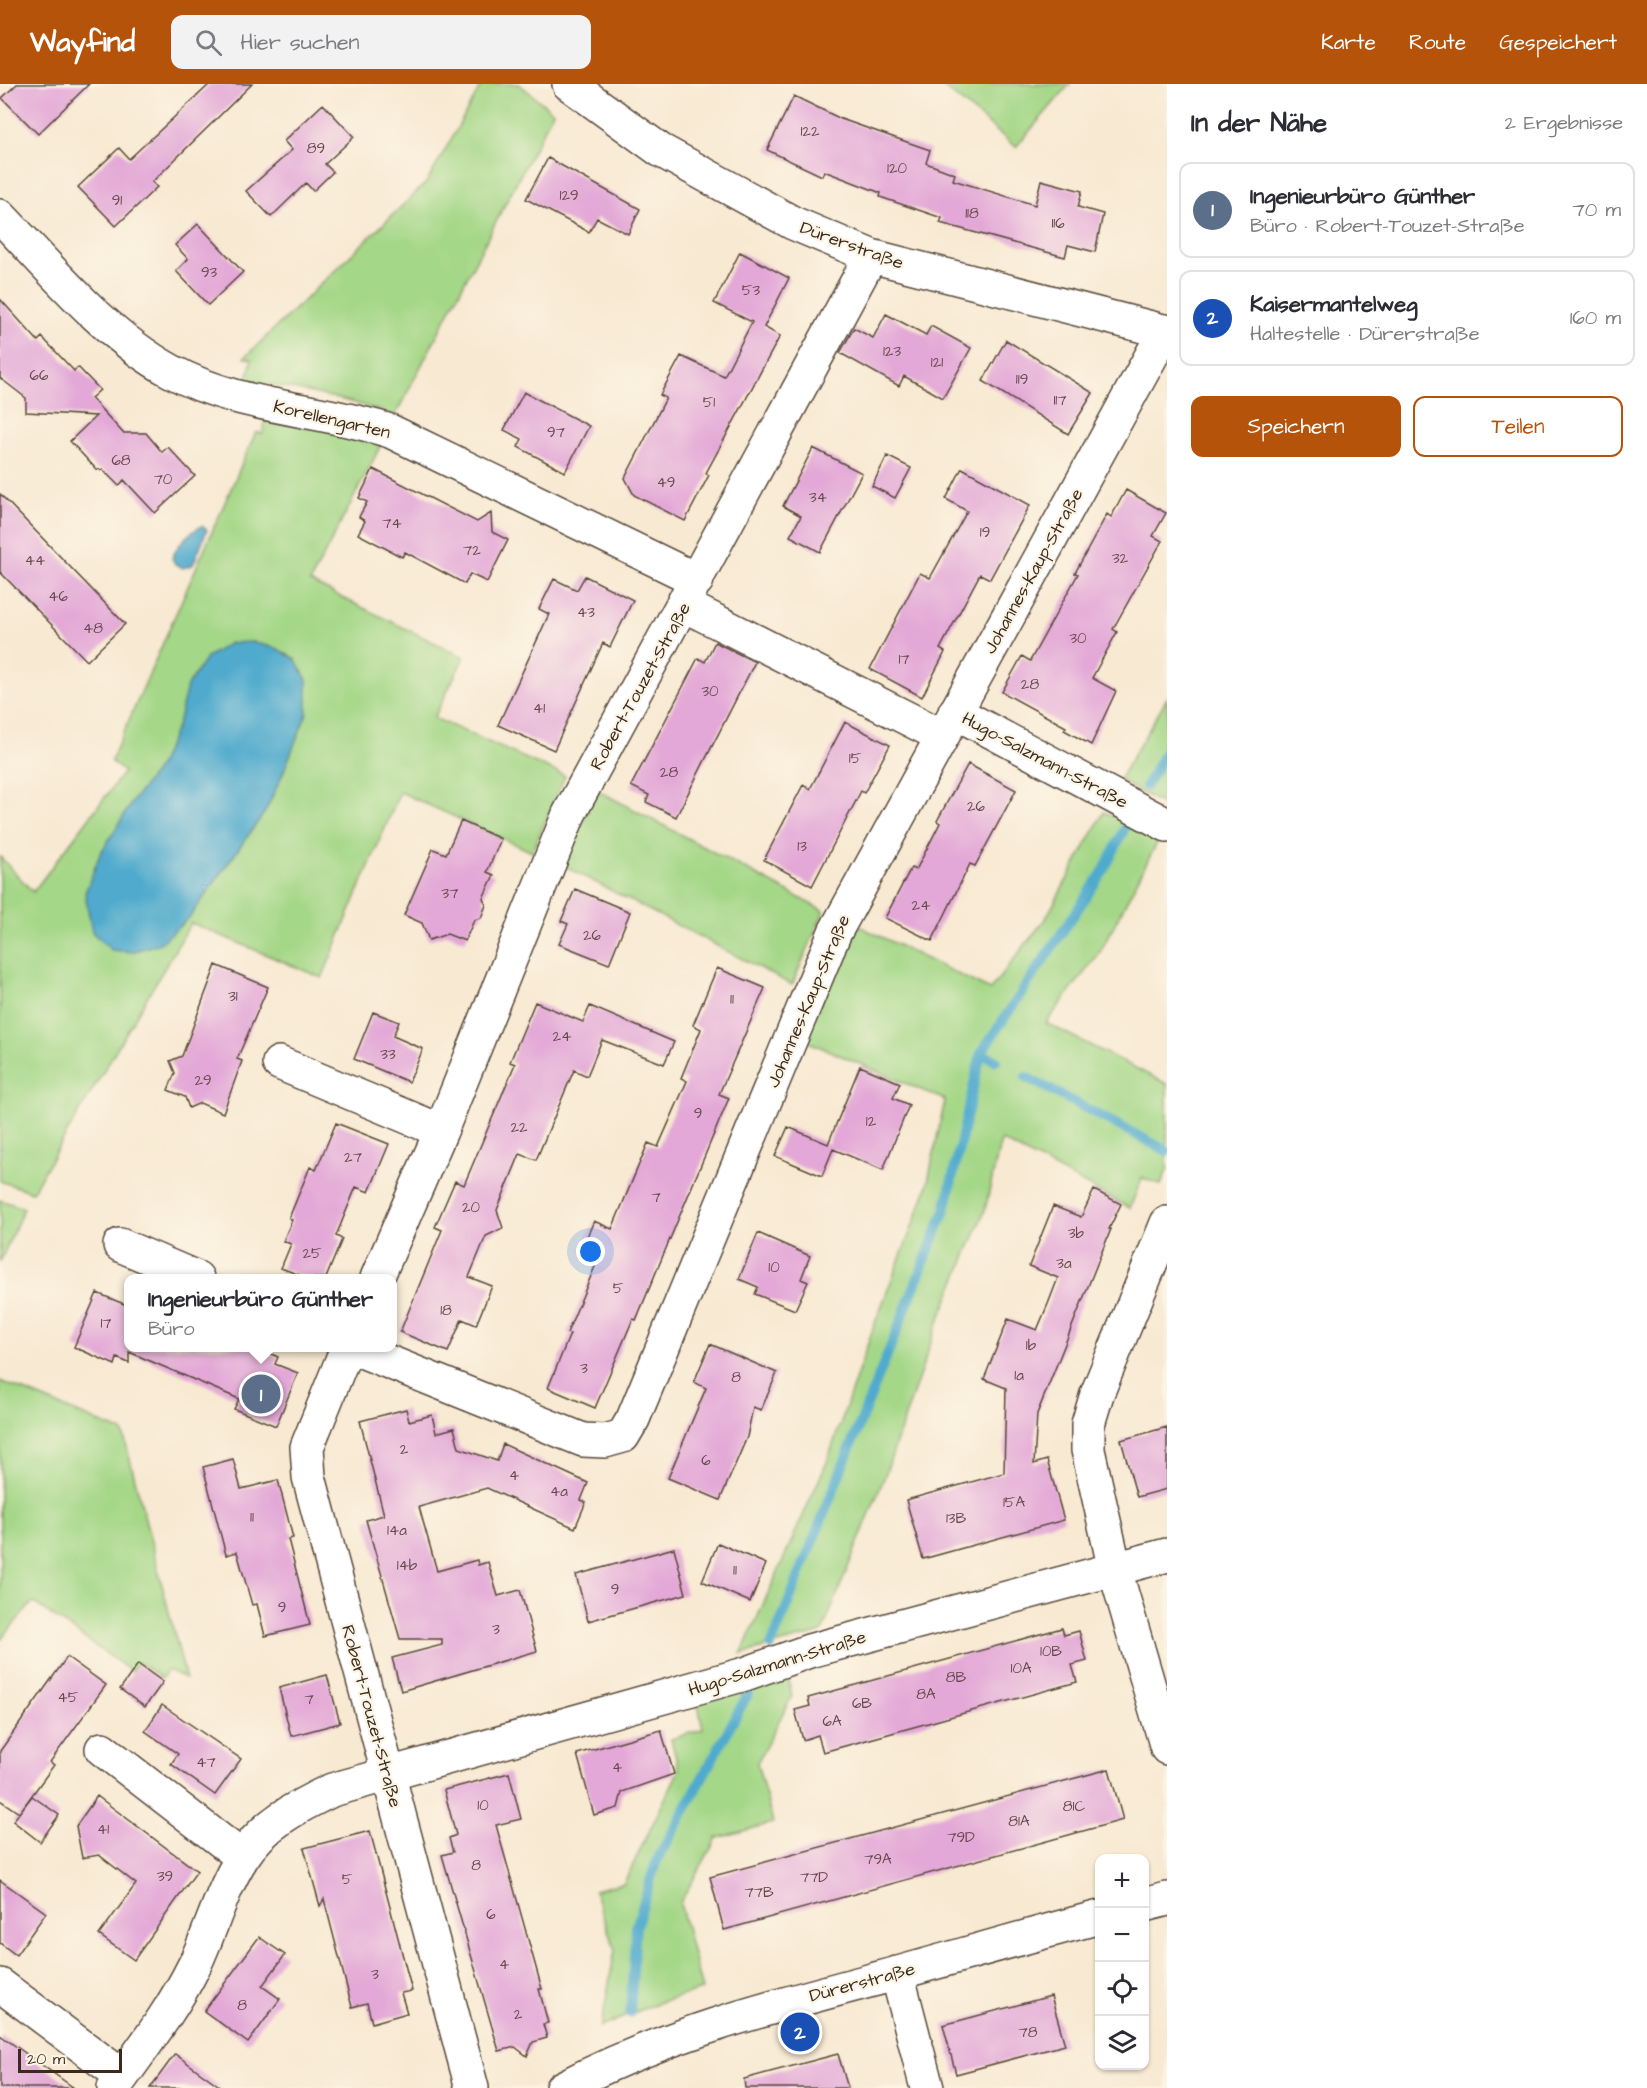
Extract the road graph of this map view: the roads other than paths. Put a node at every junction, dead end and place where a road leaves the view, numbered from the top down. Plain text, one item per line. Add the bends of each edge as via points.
1 (570, 84) edge
2 (0, 216) edge
3 (871, 256) junction
4 (1166, 331) edge
5 (690, 593) junction
6 (948, 724) junction
7 (1167, 825) edge
8 (279, 1063) dead end
9 (441, 1131) junction
10 (1167, 1223) edge
11 (120, 1245) dead end
12 (187, 1274) edge
13 (379, 1274) edge
14 (345, 1352) edge
15 (366, 1352) edge
16 (1167, 1555) edge
17 (1115, 1570) junction
18 (1167, 1748) edge
19 (102, 1749) dead end
20 (388, 1777) junction
21 (242, 1857) junction
22 (1167, 1899) edge
23 (1149, 1904) edge
24 (1095, 1918) edge
25 (897, 1973) junction
26 (0, 1985) edge
27 (118, 2082) edge
28 (472, 2088) edge
29 (562, 2088) edge
30 (927, 2088) edge

1 - 3 street, Dürerstraße via 660,150 793,223
2 - 5 street, Korellengarten via 126,340 171,371 266,404 390,431
3 - 4 street, Dürerstraße
3 - 5 street, Robert-Touzet-Straße
4 - 6 street, Johannes-Kaup-Straße
5 - 6 street, Korellengarten
5 - 9 street, Robert-Touzet-Straße via 570,814
6 - 7 street, Hugo-Salzmann-Straße
6 - 15 street, Johannes-Kaup-Straße via 835,932 623,1436 605,1441 582,1440
8 - 9 street
9 - 13 street, Robert-Touzet-Straße
10 - 17 street via 1088,1424 1088,1450
11 - 12 street
14 - 20 street, Robert-Touzet-Straße via 307,1447 309,1477
16 - 17 street, Hugo-Salzmann-Straße
17 - 18 street
17 - 20 street, Hugo-Salzmann-Straße via 809,1651 745,1674
19 - 21 street
20 - 21 street, Hugo-Salzmann-Straße via 332,1790 299,1805 267,1829
20 - 28 street, Robert-Touzet-Straße
21 - 27 street, Hugo-Salzmann-Straße via 194,1967
22 - 23 street
24 - 25 street, Dürerstraße
25 - 29 street, Dürerstraße via 663,2041
25 - 30 street
26 - 27 street

